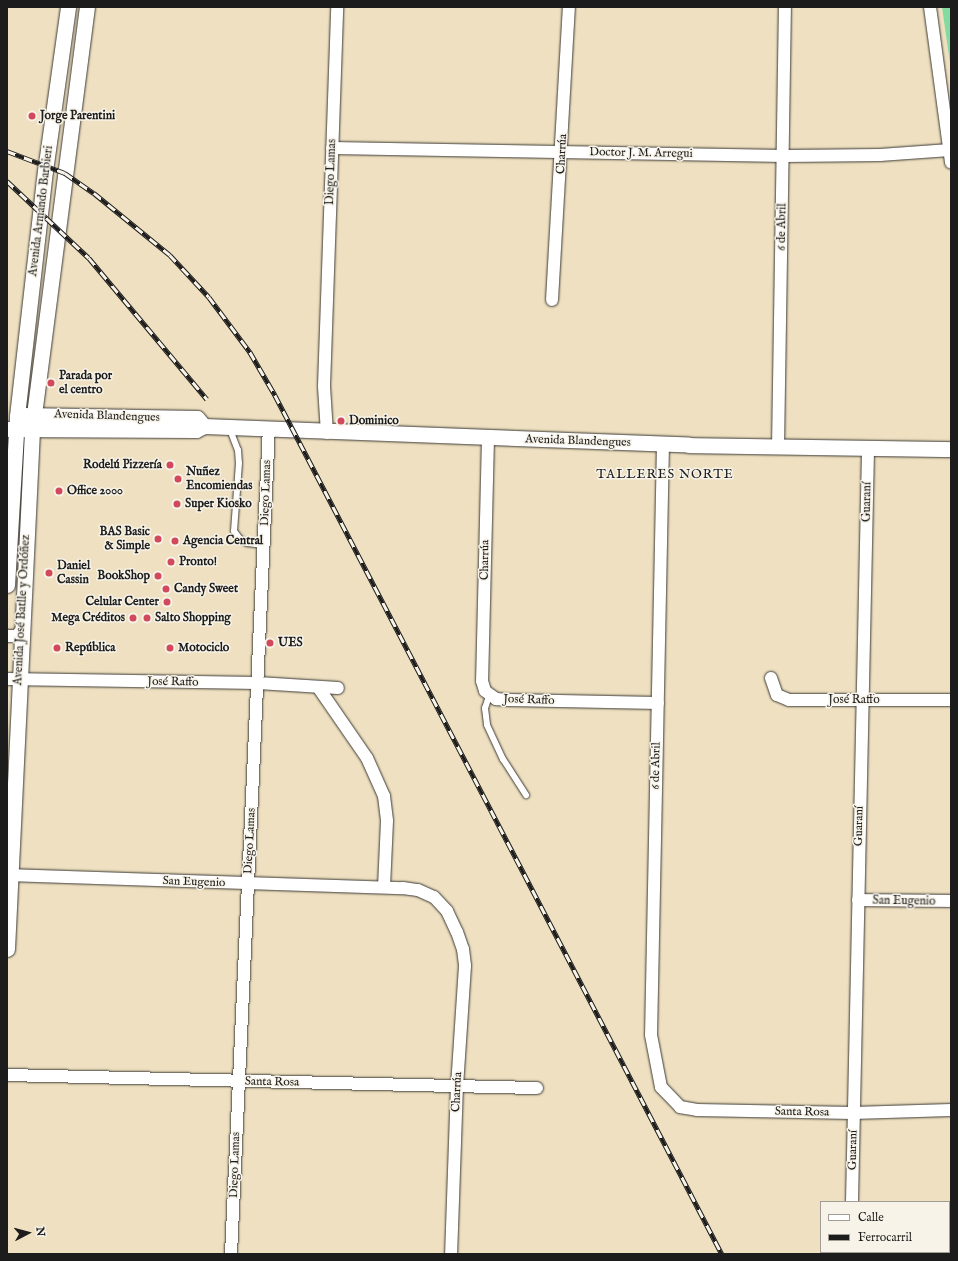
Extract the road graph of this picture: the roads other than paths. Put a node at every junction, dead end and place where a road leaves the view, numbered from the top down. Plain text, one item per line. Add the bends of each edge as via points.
1 (68, 7) edge
2 (87, 7) edge
3 (337, 7) edge
4 (569, 7) edge
5 (786, 7) edge
6 (930, 7) edge
7 (332, 148) junction
8 (950, 150) junction
9 (562, 152) junction
10 (784, 156) junction
11 (951, 163) edge
12 (552, 300) dead end
13 (12, 422) edge
14 (32, 422) junction
15 (229, 427) junction
16 (269, 428) junction
17 (327, 433) junction
18 (488, 438) junction
19 (663, 444) junction
20 (778, 448) junction
21 (868, 449) junction
22 (951, 449) edge
23 (264, 545) junction
24 (7, 585) edge
25 (14, 634) edge
26 (771, 678) dead end
27 (13, 679) edge
28 (482, 681) joint
29 (258, 683) junction
30 (318, 687) junction
31 (338, 688) dead end
32 (489, 696) junction
33 (863, 700) junction
34 (951, 700) edge
35 (658, 703) junction
36 (526, 795) dead end
37 (9, 875) edge
38 (248, 884) junction
39 (384, 888) junction
40 (858, 900) junction
41 (951, 901) edge
42 (457, 932) joint
43 (7, 949) edge
44 (7, 1075) edge
45 (239, 1081) junction
46 (457, 1085) junction
47 (661, 1087) joint
48 (537, 1088) dead end
49 (951, 1110) edge
50 (853, 1113) junction
51 (852, 1201) edge
52 (232, 1254) edge
53 (451, 1254) edge

1 - 13 street, Avenida Armando Barbieri
2 - 14 street, Avenida Armando Barbieri
3 - 7 street, Diego Lamas
4 - 9 street, Charrúa
5 - 10 street, 6 de Abril
6 - 8 street
7 - 9 street, Doctor J. M. Arregui
7 - 17 street, Diego Lamas via 324,386
8 - 10 street, Doctor J. M. Arregui via 880,155
8 - 11 street
9 - 10 street, Doctor J. M. Arregui
9 - 12 street, Charrúa
10 - 20 street, 6 de Abril
13 - 14 street, Avenida Blandengues
13 - 24 street, Avenida José Batlle y Ordóñez
14 - 15 street, Avenida Blandengues via 197,418 204,426
14 - 25 street, Avenida José Batlle y Ordóñez
15 - 16 street, Avenida Blandengues
15 - 23 lane via 238,450 239,463 234,530 240,539 247,543
16 - 17 street, Avenida Blandengues
16 - 23 street, Diego Lamas
17 - 18 street, Avenida Blandengues
18 - 19 street, Avenida Blandengues
18 - 28 street, Charrúa
19 - 20 street, Avenida Blandengues
19 - 35 street, 6 de Abril
20 - 21 street, Avenida Blandengues
21 - 22 street, Avenida Blandengues
21 - 33 street, Guaraní
23 - 29 street, Diego Lamas
25 - 27 street, Avenida José Batlle y Ordóñez
26 - 33 street, José Raffo via 776,696 789,700
27 - 29 street, José Raffo
27 - 37 street, Avenida José Batlle y Ordóñez
28 - 32 street, José Raffo
29 - 30 street, José Raffo
29 - 38 street, Diego Lamas
30 - 31 street, José Raffo
30 - 39 street via 367,758 384,796 387,821
32 - 35 street, José Raffo via 509,700
32 - 36 lane via 485,708 494,742
33 - 34 street, José Raffo
33 - 40 street, Guaraní
35 - 47 street, 6 de Abril via 651,1035
37 - 38 street, San Eugenio
37 - 43 street, Avenida José Batlle y Ordóñez
38 - 39 street, San Eugenio
38 - 45 street, Diego Lamas
39 - 42 street, San Eugenio via 418,890 434,897 447,911
40 - 41 street, San Eugenio
40 - 50 street, Guaraní
42 - 46 street, Charrúa via 465,966
44 - 45 street, Santa Rosa
45 - 46 street, Santa Rosa
45 - 52 street, Diego Lamas
46 - 48 street, Santa Rosa
46 - 53 street, Charrúa
47 - 50 street, Santa Rosa via 680,1106 697,1110
49 - 50 street, Santa Rosa
50 - 51 street, Guaraní

